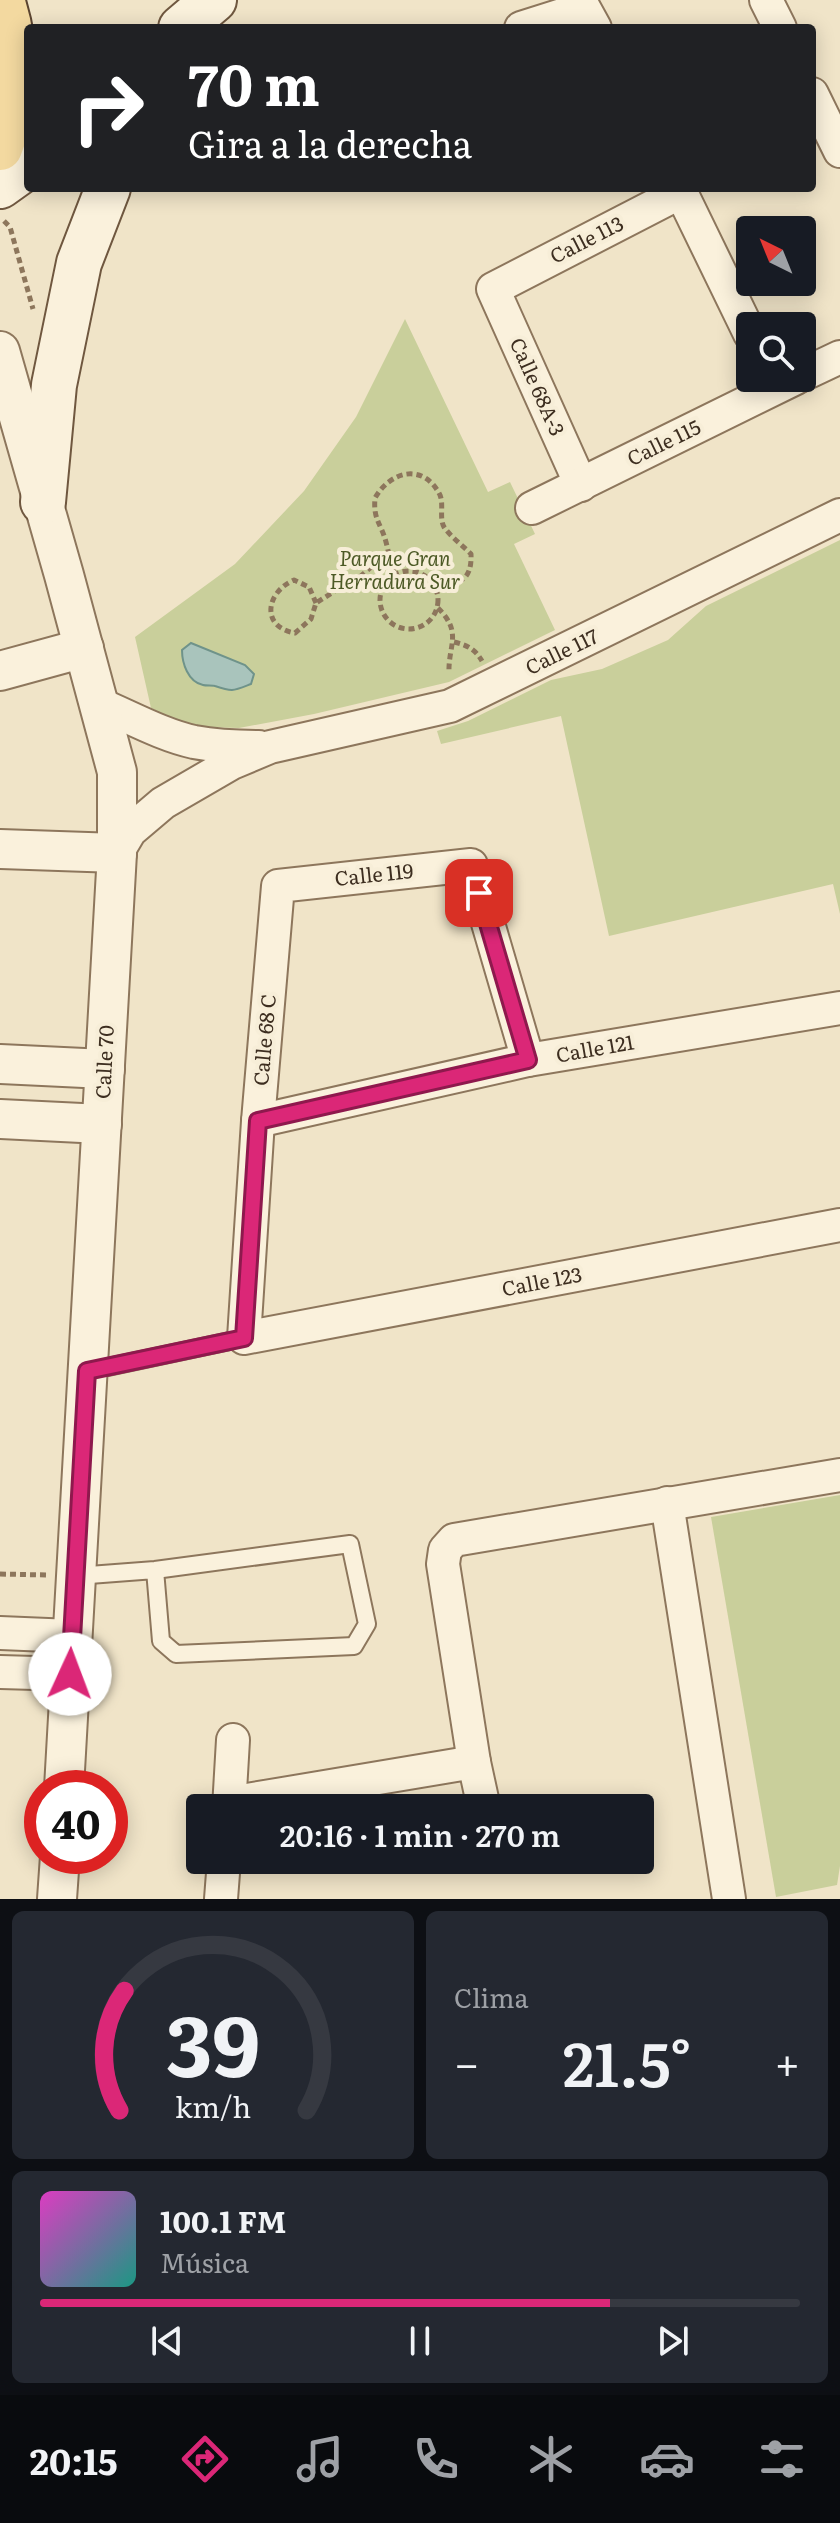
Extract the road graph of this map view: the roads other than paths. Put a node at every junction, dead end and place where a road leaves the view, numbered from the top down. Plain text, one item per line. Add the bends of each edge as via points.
1 (2, 0) edge
2 (214, 0) edge
3 (236, 0) edge
4 (766, 0) edge
5 (590, 18) edge
6 (186, 24) edge
7 (215, 24) edge
8 (549, 24) edge
9 (778, 24) edge
10 (816, 102) edge
11 (0, 148) edge
12 (840, 151) edge
13 (24, 169) edge
14 (0, 186) edge
15 (106, 192) edge
16 (676, 192) edge
17 (681, 192) edge
18 (493, 289) joint
19 (739, 312) edge
20 (0, 351) edge
21 (840, 357) edge
22 (816, 367) edge
23 (763, 392) edge
24 (581, 485) junction
25 (43, 502) junction
26 (532, 508) dead end
27 (840, 515) edge
28 (84, 648) junction
29 (0, 671) edge
30 (99, 704) junction
31 (270, 747) junction
32 (0, 849) edge
33 (117, 853) junction
34 (278, 886) joint
35 (840, 1008) edge
36 (528, 1060) junction
37 (0, 1064) edge
38 (105, 1069) junction
39 (0, 1119) edge
40 (258, 1121) junction
41 (102, 1124) junction
42 (840, 1225) edge
43 (244, 1338) junction
44 (87, 1371) junction
45 (840, 1475) edge
46 (667, 1503) junction
47 (155, 1570) junction
48 (76, 1576) junction
49 (0, 1633) edge
50 (72, 1636) junction
51 (0, 1672) edge
52 (70, 1674) junction
53 (233, 1740) dead end
54 (474, 1762) junction
55 (65, 1770) edge
56 (230, 1794) edge
57 (296, 1794) edge
58 (481, 1794) edge
59 (59, 1874) edge
60 (223, 1874) edge
61 (57, 1899) edge
62 (221, 1899) edge
63 (729, 1899) edge

1 - 11 main road via 14,69
2 - 6 main road
3 - 7 main road
4 - 9 street
5 - 8 street
10 - 12 street
13 - 14 main road
15 - 25 main road via 79,263 63,339
16 - 18 street, Calle 113
17 - 19 street
18 - 24 street, Calle 68A-3
20 - 25 street, Calle 70
21 - 22 street, Calle 115
23 - 24 street, Calle 115
24 - 26 street, Calle 115
25 - 28 street, Calle 70
27 - 31 street, Calle 117 via 456,703
28 - 29 street
28 - 30 street, Calle 70
30 - 31 street, Calle 117 via 193,741
30 - 33 street, Calle 70 via 117,772
31 - 33 street, Calle 117 via 163,803 130,831
32 - 33 street
33 - 38 street, Calle 70
34 - 36 street, Calle 119 via 471,865
34 - 40 street, Calle 68 C
35 - 36 street, Calle 121
36 - 40 street, Calle 121
37 - 38 street
38 - 41 street, Calle 70
39 - 41 street
40 - 43 street, Calle 68 C
41 - 44 street, Calle 70
42 - 43 street, Calle 123
43 - 44 lane
44 - 48 street, Calle 70
45 - 46 street
46 - 54 street via 454,1540 445,1550
46 - 63 street
47 - 47 lane via 350,1544 367,1624 354,1646 176,1654 161,1641
47 - 48 lane
48 - 50 street, Calle 70
49 - 50 street
50 - 52 street, Calle 70
51 - 52 street
52 - 55 street, Calle 70
53 - 56 street
54 - 57 street
54 - 58 street
59 - 61 street
60 - 62 street

